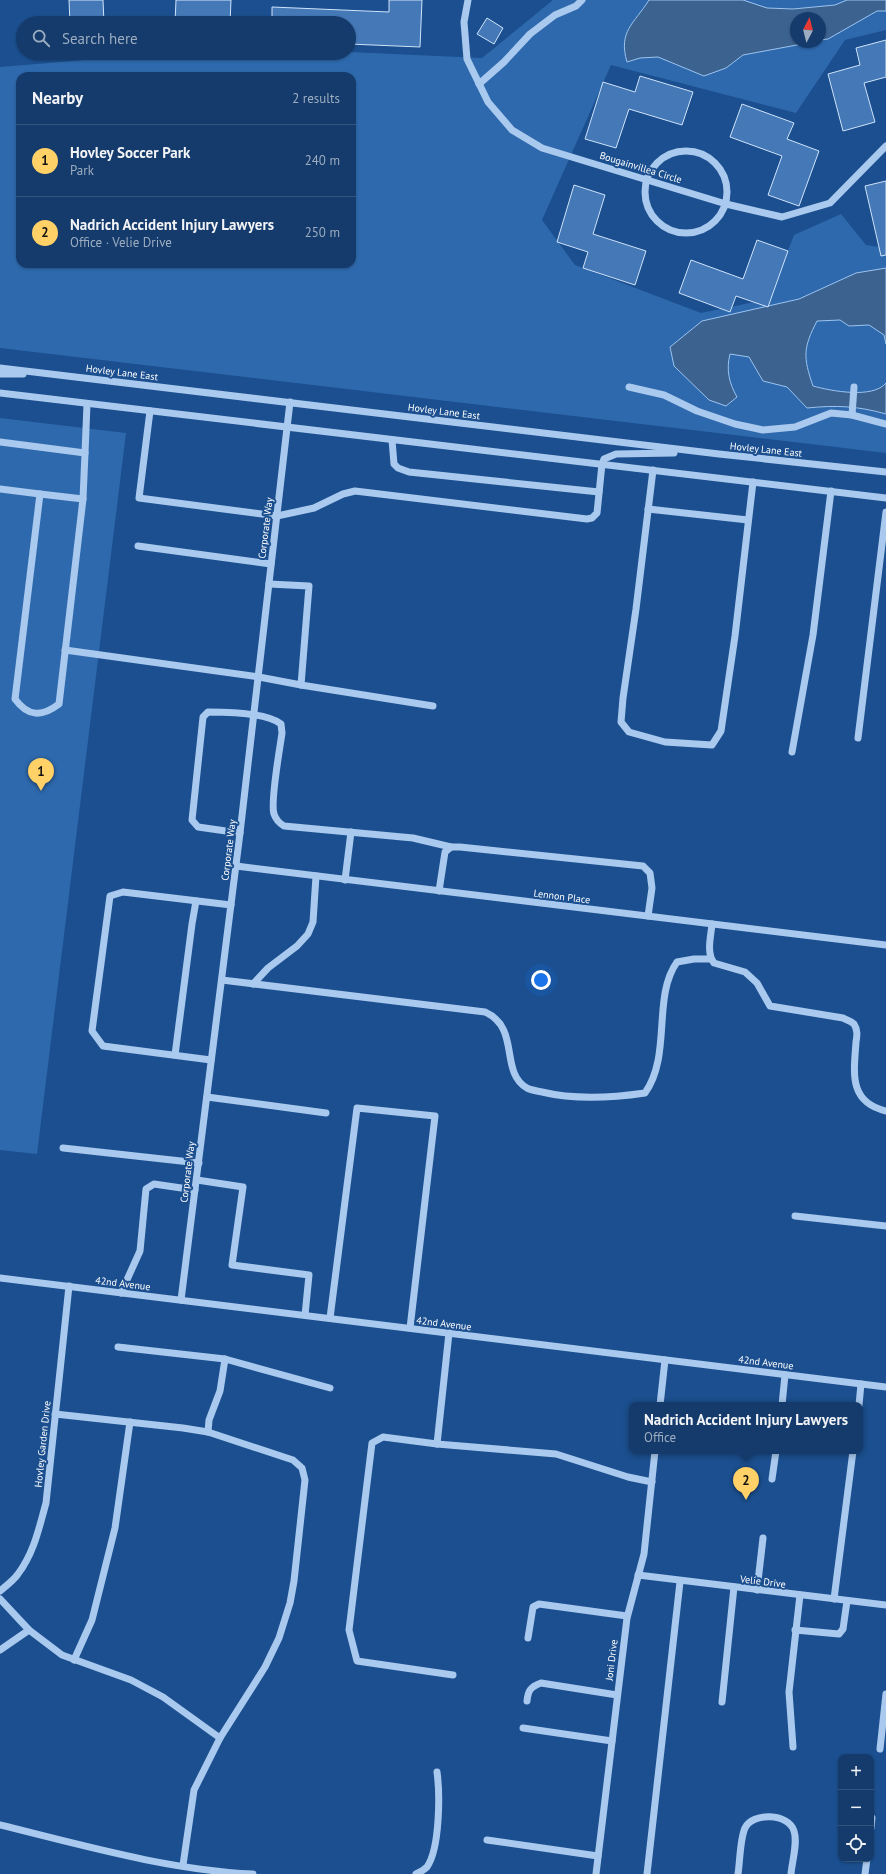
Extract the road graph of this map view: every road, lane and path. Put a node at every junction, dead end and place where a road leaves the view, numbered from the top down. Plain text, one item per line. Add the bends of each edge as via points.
1 (468, 0) edge
2 (582, 0) edge
3 (479, 84) junction
4 (886, 146) edge
5 (647, 179) junction
6 (726, 204) junction
7 (0, 368) edge
8 (0, 374) edge
9 (67, 376) junction
10 (629, 387) dead end
11 (854, 387) dead end
12 (0, 393) edge
13 (290, 402) junction
14 (87, 404) junction
15 (150, 411) junction
16 (852, 415) junction
17 (886, 424) edge
18 (287, 427) junction
19 (392, 440) junction
20 (0, 442) edge
21 (85, 453) junction
22 (709, 453) junction
23 (602, 464) junction
24 (653, 470) junction
25 (886, 472) edge
26 (753, 482) junction
27 (0, 489) edge
28 (831, 491) junction
29 (599, 492) junction
30 (40, 494) junction
31 (83, 498) junction
32 (886, 498) edge
33 (648, 509) junction
34 (886, 512) edge
35 (277, 516) junction
36 (748, 520) junction
37 (138, 546) dead end
38 (271, 564) junction
39 (269, 584) junction
40 (65, 650) junction
41 (259, 677) junction
42 (301, 685) junction
43 (433, 706) dead end
44 (254, 716) junction
45 (858, 738) dead end
46 (792, 752) dead end
47 (351, 832) junction
48 (240, 833) junction
49 (451, 847) junction
50 (236, 866) junction
51 (316, 876) junction
52 (346, 880) junction
53 (439, 891) junction
54 (196, 901) junction
55 (231, 905) junction
56 (648, 916) junction
57 (712, 924) junction
58 (886, 945) edge
59 (711, 959) junction
60 (222, 980) junction
61 (253, 984) junction
62 (175, 1055) junction
63 (211, 1060) junction
64 (207, 1097) junction
65 (886, 1111) edge
66 (326, 1113) dead end
67 (63, 1148) dead end
68 (199, 1162) junction
69 (196, 1180) junction
70 (195, 1190) junction
71 (795, 1216) dead end
72 (886, 1226) edge
73 (0, 1278) edge
74 (69, 1286) junction
75 (121, 1293) junction
76 (181, 1300) junction
77 (305, 1315) junction
78 (330, 1318) junction
79 (410, 1328) junction
80 (449, 1333) junction
81 (118, 1347) dead end
82 (225, 1359) junction
83 (666, 1360) junction
84 (785, 1375) junction
85 (861, 1384) junction
86 (886, 1387) edge
87 (330, 1388) dead end
88 (660, 1402) edge
89 (782, 1402) edge
90 (859, 1402) edge
91 (55, 1414) junction
92 (130, 1422) junction
93 (208, 1432) junction
94 (437, 1444) junction
95 (655, 1454) edge
96 (776, 1454) edge
97 (853, 1454) edge
98 (772, 1479) dead end
99 (652, 1482) junction
100 (764, 1538) dead end
101 (638, 1576) junction
102 (680, 1582) junction
103 (734, 1587) junction
104 (757, 1590) junction
105 (0, 1591) edge
106 (800, 1595) junction
107 (0, 1599) edge
108 (834, 1599) junction
109 (847, 1601) junction
110 (886, 1605) edge
111 (627, 1616) junction
112 (29, 1630) junction
113 (795, 1630) junction
114 (528, 1638) dead end
115 (0, 1650) edge
116 (74, 1660) junction
117 (453, 1675) dead end
118 (886, 1694) edge
119 (617, 1695) junction
120 (527, 1701) dead end
121 (722, 1702) dead end
122 (523, 1728) dead end
123 (220, 1738) junction
124 (612, 1741) junction
125 (793, 1747) dead end
126 (880, 1749) dead end
127 (437, 1772) dead end
128 (0, 1825) edge
129 (487, 1840) dead end
130 (598, 1856) junction
131 (867, 1862) edge
132 (183, 1865) junction
133 (253, 1874) edge
134 (416, 1874) edge
135 (596, 1874) edge
136 (647, 1874) edge
137 (738, 1874) edge
138 (791, 1874) edge
139 (865, 1874) edge

1 - 3 street, Bougainvillea Circle via 464,22 467,59
2 - 3 street via 576,6 555,15 530,34
3 - 5 street, Bougainvillea Circle via 488,102 512,130 542,148
4 - 6 street, Bougainvillea Circle via 830,203 782,217
5 - 6 street, Bougainvillea Circle
5 - 6 street via 653,167 662,158 686,151 699,153 720,168 726,179
5 - 6 street via 646,200 650,210 656,219 674,231 695,232 706,228 718,218
7 - 9 street, Hovley Lane East
8 - 9 street
9 - 13 street, Hovley Lane East
10 - 16 street via 664,395 697,411 763,430 795,427 831,413
11 - 16 street
12 - 14 street
13 - 18 street, Corporate Way
13 - 22 street, Hovley Lane East
14 - 15 street
14 - 21 street
15 - 18 street
15 - 35 street via 139,498
16 - 17 street
18 - 19 street
18 - 35 street, Corporate Way
19 - 23 street
19 - 29 street via 394,464 409,472
20 - 21 street
21 - 31 street
22 - 23 street via 616,454 608,456
22 - 25 street, Hovley Lane East
23 - 24 street
23 - 29 street
24 - 26 street
24 - 33 street
26 - 28 street
26 - 36 street
27 - 30 street
28 - 32 street
28 - 46 street via 813,634
29 - 35 street via 596,513 587,519 355,492 343,494 314,508
30 - 31 street
30 - 40 street via 15,699 22,709 36,714 50,711 59,704
31 - 40 street
33 - 36 street
33 - 36 street via 621,722 629,732 665,742 712,745 721,731
34 - 45 street
35 - 38 street, Corporate Way
37 - 38 street
38 - 39 street, Corporate Way
39 - 41 street, Corporate Way
39 - 42 street via 309,586
40 - 41 street
41 - 42 street
41 - 44 street, Corporate Way
42 - 43 street
44 - 47 street via 275,720 281,724 273,801 273,813 278,822 284,826
44 - 48 street, Corporate Way
44 - 48 street via 208,712 203,717 192,800 192,820 198,827
47 - 49 street via 413,838
47 - 52 street
48 - 50 street, Corporate Way
49 - 53 street via 445,852
49 - 56 street via 643,866 650,874 652,888
50 - 51 street, Lennon Place
50 - 55 street, Corporate Way
51 - 52 street, Lennon Place
51 - 61 street via 313,922 308,934
52 - 53 street, Lennon Place
53 - 56 street, Lennon Place
54 - 55 street
54 - 62 street
54 - 62 street via 123,892 110,896 92,1031 103,1046
55 - 60 street, Corporate Way
56 - 57 street, Lennon Place
57 - 58 street, Lennon Place
57 - 59 street
59 - 61 street via 677,962 669,973 660,1050 653,1082 644,1093 614,1098 574,1096 527,1088 517,1078 513,1069 504,1027 494,1016 485,1012
59 - 65 street via 714,963 745,972 757,983 770,1006 843,1018 853,1023 857,1031 854,1078 858,1092 867,1103
60 - 61 street
60 - 63 street, Corporate Way
62 - 63 street
63 - 64 street, Corporate Way
64 - 66 street
64 - 68 street, Corporate Way
67 - 68 street
68 - 69 street, Corporate Way
69 - 70 street, Corporate Way
69 - 77 street via 243,1187 232,1265 309,1275
70 - 75 street via 154,1184 146,1189 140,1251
70 - 76 street, Corporate Way
71 - 72 street
73 - 74 street, 42nd Avenue
74 - 75 street, 42nd Avenue
74 - 91 street, Hovley Garden Drive
75 - 76 street, 42nd Avenue
76 - 77 street, 42nd Avenue
77 - 78 street, 42nd Avenue
78 - 79 street, 42nd Avenue
78 - 79 street via 356,1108 435,1116
79 - 80 street, 42nd Avenue
80 - 83 street, 42nd Avenue
80 - 94 street
81 - 82 street
82 - 87 street
82 - 93 street via 220,1391 209,1420
83 - 84 street, 42nd Avenue
83 - 88 street
84 - 85 street, 42nd Avenue
84 - 89 street
85 - 86 street, 42nd Avenue
85 - 90 street
91 - 92 street
91 - 105 street, Hovley Garden Drive via 46,1503 38,1531 29,1556 18,1575
92 - 93 street
92 - 116 street via 115,1528 92,1620
93 - 123 street via 293,1460 302,1468 305,1480 294,1581 279,1638 265,1667
94 - 99 street via 556,1454
94 - 117 street via 383,1437 372,1443 349,1630 357,1661
95 - 99 street, Joni Drive
96 - 98 street
97 - 108 street
99 - 101 street, Joni Drive via 644,1554
100 - 104 street
101 - 102 street, Velie Drive
101 - 111 street, Joni Drive
102 - 103 street, Velie Drive
102 - 136 street
103 - 104 street, Velie Drive
103 - 121 street
104 - 106 street, Velie Drive
106 - 108 street, Velie Drive
106 - 113 street
107 - 112 street
108 - 109 street, Velie Drive
109 - 110 street, Velie Drive
109 - 113 street via 843,1629 839,1634
111 - 114 street via 539,1604 533,1607
111 - 119 street, Joni Drive
112 - 115 street
112 - 116 street via 62,1655
113 - 125 street via 789,1692
116 - 123 street via 131,1680 163,1697
118 - 126 street
119 - 120 street via 541,1683 528,1691
119 - 124 street, Joni Drive
122 - 124 street
123 - 132 street via 194,1790
124 - 130 street, Joni Drive
127 - 134 street via 440,1788 437,1836 432,1858 426,1869
128 - 132 street via 98,1850
129 - 130 street
130 - 135 street, Joni Drive
131 - 139 street
132 - 133 street
137 - 138 street via 744,1829 749,1821 773,1817 787,1822 794,1830

